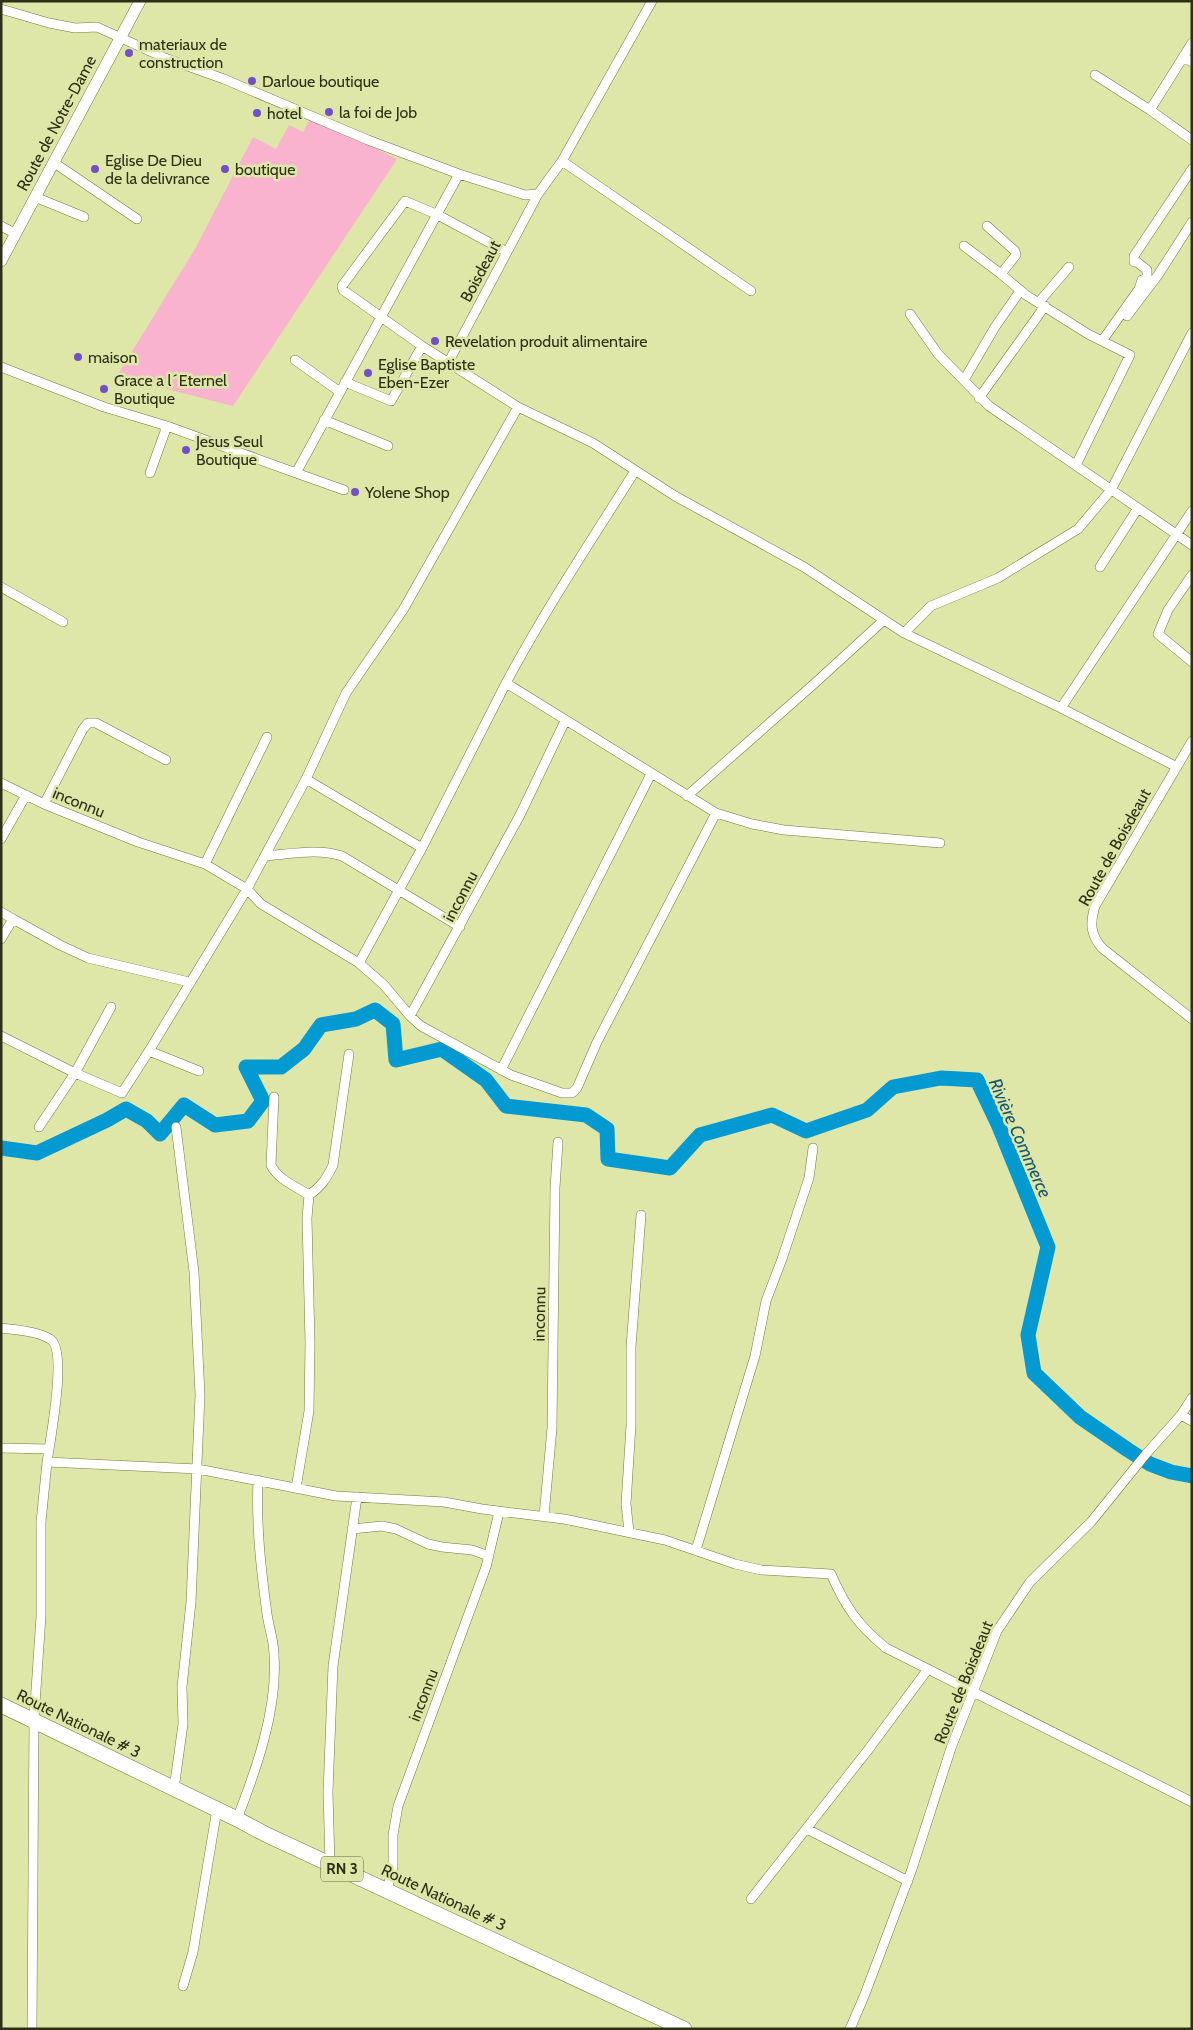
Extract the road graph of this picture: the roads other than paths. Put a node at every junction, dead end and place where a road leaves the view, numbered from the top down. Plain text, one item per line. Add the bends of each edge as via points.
1 (140, 1) edge
2 (652, 1) edge
3 (1, 9) edge
4 (125, 41) junction
5 (1192, 43) edge
6 (1183, 57) junction
7 (1192, 62) edge
8 (1095, 74) dead end
9 (1150, 110) junction
10 (1192, 140) edge
11 (562, 161) junction
12 (53, 162) junction
13 (1192, 169) edge
14 (459, 174) junction
15 (538, 194) junction
16 (34, 197) junction
17 (436, 214) junction
18 (84, 217) dead end
19 (137, 219) dead end
20 (1192, 222) edge
21 (1, 226) edge
22 (987, 226) dead end
23 (16, 234) junction
24 (964, 246) dead end
25 (507, 252) junction
26 (1, 261) edge
27 (1069, 266) dead end
28 (1001, 274) junction
29 (751, 291) dead end
30 (1020, 291) junction
31 (1042, 304) junction
32 (910, 314) dead end
33 (381, 316) junction
34 (1192, 333) edge
35 (1104, 342) junction
36 (422, 346) junction
37 (295, 360) dead end
38 (448, 363) junction
39 (1, 367) edge
40 (964, 380) junction
41 (345, 382) junction
42 (340, 392) junction
43 (979, 398) junction
44 (518, 407) junction
45 (324, 420) junction
46 (168, 426) junction
47 (388, 446) dead end
48 (1076, 465) junction
49 (635, 471) junction
50 (150, 473) dead end
51 (296, 473) junction
52 (344, 490) dead end
53 (1112, 490) junction
54 (1138, 508) junction
55 (1192, 511) edge
56 (1176, 534) junction
57 (1192, 544) edge
58 (1100, 566) dead end
59 (1192, 575) edge
60 (1, 587) edge
61 (884, 620) junction
62 (63, 622) dead end
63 (904, 633) junction
64 (1192, 662) edge
65 (506, 683) junction
66 (1060, 708) junction
67 (564, 721) junction
68 (267, 737) dead end
69 (1192, 741) edge
70 (166, 760) dead end
71 (1176, 767) junction
72 (651, 774) junction
73 (306, 779) junction
74 (1, 783) edge
75 (26, 795) junction
76 (687, 796) junction
77 (44, 804) junction
78 (716, 813) junction
79 (1, 840) edge
80 (940, 843) dead end
81 (422, 848) junction
82 (266, 856) junction
83 (205, 864) junction
84 (247, 889) junction
85 (400, 890) junction
86 (1, 912) edge
87 (14, 919) junction
88 (460, 926) junction
89 (1, 939) edge
90 (359, 963) junction
91 (189, 982) junction
92 (111, 1007) dead end
93 (410, 1016) junction
94 (1192, 1019) edge
95 (1, 1036) edge
96 (149, 1051) junction
97 (349, 1054) dead end
98 (500, 1070) junction
99 (199, 1071) dead end
100 (75, 1073) junction
101 (274, 1097) dead end
102 (39, 1127) dead end
103 (176, 1127) dead end
104 (558, 1142) dead end
105 (812, 1148) dead end
106 (309, 1195) junction
107 (641, 1215) dead end
108 (1, 1328) edge
109 (1192, 1398) edge
110 (1181, 1415) junction
111 (1192, 1421) edge
112 (1, 1448) edge
113 (49, 1449) junction
114 (48, 1462) junction
115 (198, 1469) junction
116 (258, 1480) junction
117 (296, 1488) junction
118 (357, 1497) junction
119 (498, 1512) junction
120 (544, 1516) junction
121 (352, 1529) junction
122 (629, 1532) junction
123 (696, 1550) junction
124 (489, 1556) junction
125 (928, 1669) junction
126 (973, 1693) junction
127 (1, 1705) edge
128 (34, 1719) junction
129 (174, 1789) junction
130 (1192, 1802) edge
131 (218, 1809) junction
132 (237, 1819) junction
133 (807, 1829) junction
134 (330, 1864) junction
135 (908, 1880) junction
136 (387, 1890) junction
137 (751, 1898) dead end
138 (183, 1986) dead end
139 (32, 2029) edge
140 (684, 2029) edge
141 (850, 2029) edge

1 - 4 street, Route de Notre-Dame
2 - 11 street, Boisdeaut
3 - 4 street via 75,28 98,27
4 - 12 street, Route de Notre-Dame
4 - 14 street
5 - 6 street
6 - 7 street
6 - 9 street
8 - 9 street
9 - 10 street
11 - 15 street, Boisdeaut
11 - 29 street
12 - 16 street, Route de Notre-Dame
12 - 19 street
13 - 35 street via 1134,256 1134,262 1147,270 1147,278 1142,280
14 - 15 street via 526,195
14 - 17 street
15 - 25 street, Boisdeaut
16 - 18 street
16 - 23 street, Route de Notre-Dame
17 - 25 street
17 - 33 street
17 - 33 street via 404,201 342,286 343,290
20 - 35 street via 1158,274
21 - 23 street
22 - 28 street via 1016,255
23 - 26 street, Route de Notre-Dame
24 - 28 street
25 - 38 street, Boisdeaut
27 - 31 street
28 - 30 street
30 - 31 street
30 - 40 street
31 - 35 street
31 - 43 street
32 - 40 street via 938,354
33 - 36 street
33 - 41 street
34 - 53 street
35 - 48 street via 1130,355
36 - 38 street
36 - 41 street via 391,401
37 - 42 street
38 - 44 street
39 - 46 street via 104,407
40 - 43 street
41 - 42 street
42 - 45 street
43 - 48 street
44 - 49 street via 593,443
44 - 73 street via 403,610 346,693
45 - 47 street
45 - 51 street
46 - 50 street
46 - 51 street
48 - 53 street
49 - 61 street via 804,567
49 - 65 street via 559,590
51 - 52 street
53 - 54 street
53 - 63 street via 1078,529 998,578 931,606
54 - 56 street
54 - 58 street
55 - 56 street
56 - 57 street
56 - 66 street
59 - 64 street via 1168,610 1158,634
60 - 62 street
61 - 63 street
61 - 76 street
63 - 66 street
65 - 67 street
65 - 81 street
66 - 71 street
67 - 72 street
67 - 88 street, inconnu via 520,815
68 - 83 street
69 - 71 street, Route de Boisdeaut
70 - 77 street via 96,723 88,723
71 - 94 street, Route de Boisdeaut via 1095,906 1090,926 1102,948
72 - 76 street
72 - 98 street
73 - 81 street
73 - 82 street
74 - 75 street, inconnu
75 - 77 street, inconnu
75 - 79 street
76 - 78 street
77 - 83 street, inconnu via 138,842
78 - 80 street via 784,830
78 - 98 street via 597,1042 577,1088 572,1093 562,1094
81 - 85 street
82 - 84 street
82 - 85 street via 332,853
83 - 84 street, inconnu
84 - 90 street via 261,904
84 - 91 street
85 - 88 street
85 - 90 street
86 - 87 street
87 - 89 street
87 - 91 street via 88,958
88 - 93 street, inconnu
90 - 93 street via 384,985
91 - 96 street
92 - 100 street
93 - 98 street
95 - 100 street
96 - 99 street
96 - 100 street via 122,1093
97 - 106 street via 333,1165 327,1177
100 - 102 street
101 - 106 street via 271,1165 279,1176
103 - 115 street via 194,1272 200,1395
104 - 120 street, inconnu via 552,1428
105 - 123 street via 809,1178 766,1301 755,1356
106 - 117 street via 308,1411
107 - 122 street via 631,1347 626,1504
108 - 113 street via 51,1339 58,1349 57,1389
109 - 110 street, Route de Boisdeaut
110 - 111 street
110 - 126 street, Route de Boisdeaut via 1091,1522 1030,1582 996,1631
112 - 113 street
113 - 114 street
114 - 115 street
114 - 128 street via 41,1522 41,1616
115 - 116 street
115 - 129 street via 192,1602 182,1687 183,1724
116 - 117 street
116 - 132 street via 258,1544 273,1644 274,1676 265,1731
117 - 118 street
118 - 119 street via 444,1502
118 - 121 street
119 - 120 street
119 - 124 street, inconnu
120 - 122 street
121 - 124 street via 382,1526 428,1544 472,1550
121 - 134 street via 334,1666 328,1792
122 - 123 street
123 - 125 street via 761,1570 831,1574 843,1601 865,1631 886,1648
124 - 136 street, inconnu via 404,1784 393,1836 393,1867
125 - 126 street
125 - 133 street
126 - 130 street
126 - 135 street, Route de Boisdeaut via 951,1748
127 - 128 main road, Route Nationale # 3 / RN 3
128 - 129 main road, Route Nationale # 3 / RN 3
128 - 139 street
129 - 131 main road, Route Nationale # 3 / RN 3
131 - 132 main road, Route Nationale # 3 / RN 3
131 - 138 street
132 - 134 main road, Route Nationale # 3 / RN 3
133 - 135 street
133 - 137 street
134 - 136 main road, Route Nationale # 3 / RN 3
135 - 141 street, Route de Boisdeaut
136 - 140 main road, Route Nationale # 3 / RN 3

